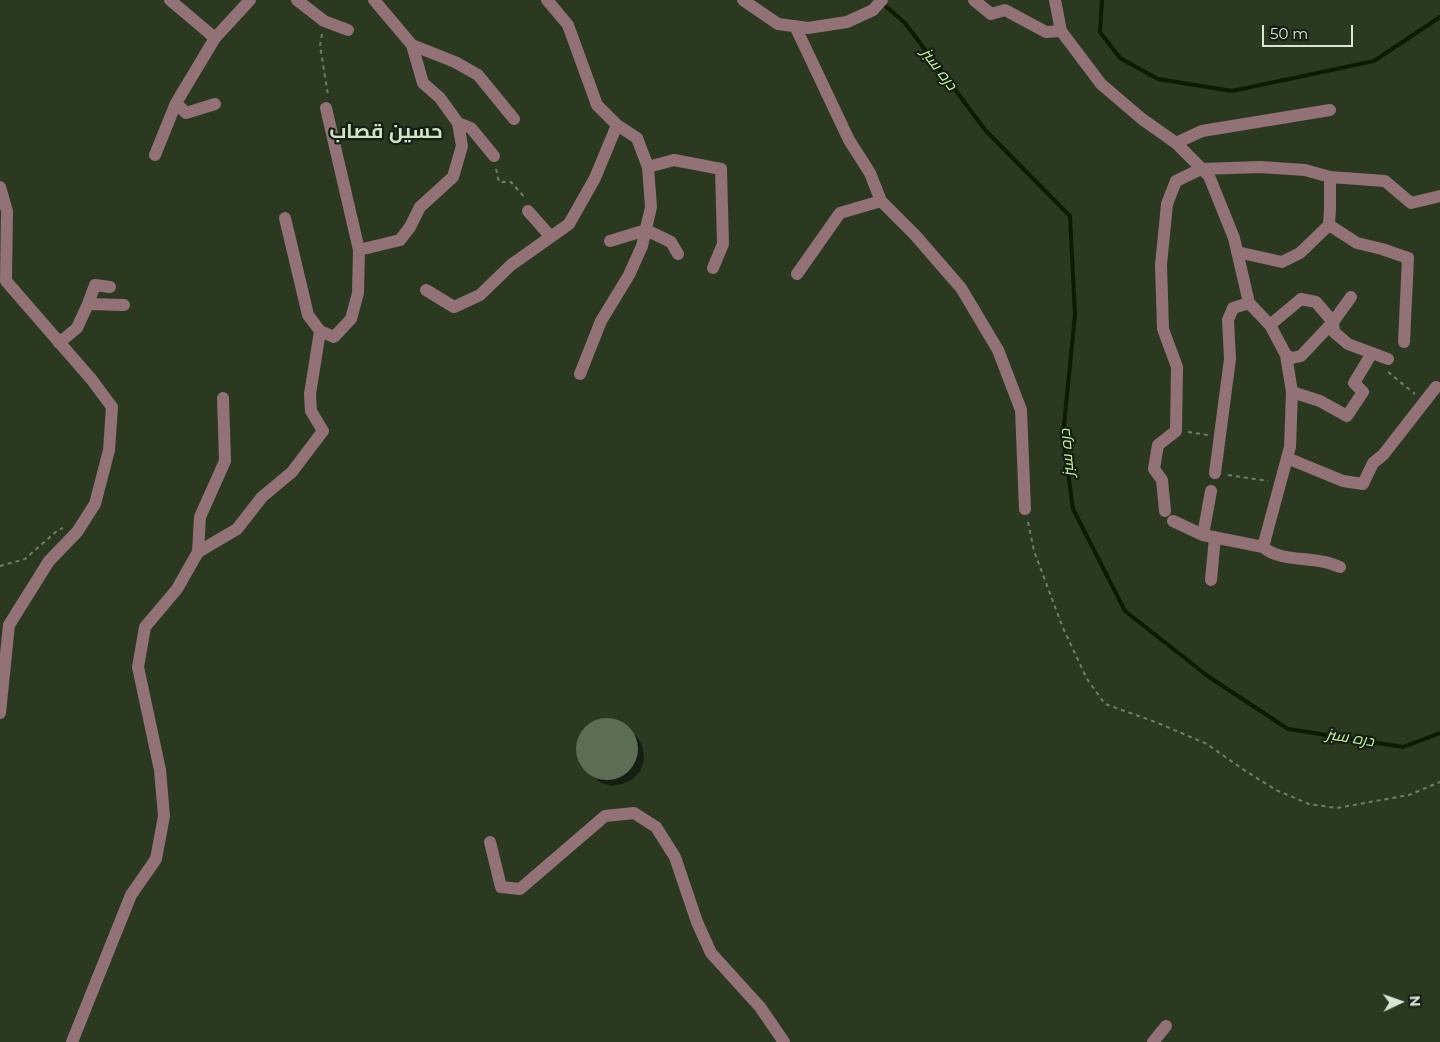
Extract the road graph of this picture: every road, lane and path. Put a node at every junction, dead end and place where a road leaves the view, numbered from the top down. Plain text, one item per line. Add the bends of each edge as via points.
1 (170, 0) edge
2 (250, 0) edge
3 (298, 0) edge
4 (374, 0) edge
5 (547, 0) edge
6 (743, 0) edge
7 (882, 0) edge
8 (974, 0) edge
9 (1055, 0) edge
10 (324, 21) junction
11 (795, 26) junction
12 (348, 30) dead end
13 (1061, 31) junction
14 (215, 38) junction
15 (412, 45) junction
16 (176, 103) junction
17 (215, 104) dead end
18 (326, 108) joint
19 (1330, 110) dead end
20 (514, 119) dead end
21 (458, 123) junction
22 (617, 125) junction
23 (1176, 143) junction
24 (155, 154) dead end
25 (494, 156) joint
26 (648, 167) junction
27 (1201, 169) junction
28 (1330, 177) junction
29 (0, 187) edge
30 (1440, 196) edge
31 (881, 202) junction
32 (528, 210) joint
33 (285, 218) dead end
34 (1328, 225) junction
35 (646, 230) junction
36 (551, 237) junction
37 (610, 240) dead end
38 (359, 250) junction
39 (1237, 252) junction
40 (678, 254) dead end
41 (713, 268) dead end
42 (797, 274) dead end
43 (110, 287) dead end
44 (426, 290) dead end
45 (1351, 297) dead end
46 (1250, 303) junction
47 (88, 304) junction
48 (124, 305) dead end
49 (1333, 322) junction
50 (1270, 325) junction
51 (320, 332) junction
52 (59, 342) junction
53 (1404, 342) dead end
54 (1372, 352) junction
55 (1286, 355) junction
56 (1388, 358) joint
57 (580, 374) dead end
58 (1436, 387) dead end
59 (1292, 392) junction
60 (223, 398) dead end
61 (1425, 401) junction
62 (1176, 431) junction
63 (1220, 437) junction
64 (1287, 458) junction
65 (1215, 473) joint
66 (1280, 483) junction
67 (1211, 491) dead end
68 (1025, 509) joint
69 (83, 523) junction
70 (1209, 536) junction
71 (1263, 547) junction
72 (198, 552) junction
73 (0, 566) edge
74 (1340, 567) dead end
75 (1211, 580) dead end
76 (0, 713) edge
77 (1440, 782) edge
78 (490, 842) dead end
79 (1166, 1026) dead end
80 (72, 1042) edge
81 (784, 1042) edge
82 (1153, 1042) edge

1 - 14 street
2 - 14 street
3 - 10 street
4 - 15 street
5 - 22 street via 568,25 597,105
6 - 11 street via 778,24
7 - 11 street via 873,10 847,22 808,28
8 - 13 street via 991,14 1004,10 1046,32
9 - 13 street
10 - 12 street
10 - 18 path via 320,46 328,97
11 - 31 street via 849,140 870,173
13 - 23 street via 1101,84
14 - 16 street
15 - 20 street via 478,75
15 - 21 street via 424,83
16 - 17 street via 186,113
16 - 24 street
18 - 38 street
19 - 23 street via 1202,131
21 - 25 street via 471,128
21 - 38 street via 462,146 453,176 420,207 400,240
22 - 26 street via 637,138
22 - 36 street via 595,178 569,224
23 - 27 street
25 - 32 path via 499,182 511,182 531,205
26 - 35 street via 651,207
26 - 41 street via 674,160 721,169 723,244
27 - 28 street via 1260,167 1305,170
27 - 39 street via 1209,176
27 - 62 street via 1176,181 1167,204 1161,265 1163,329 1177,367
28 - 30 street via 1385,181 1411,203
28 - 34 street
29 - 52 street via 7,211 6,281
31 - 42 street via 840,213
31 - 68 street via 961,288 998,350 1021,410
32 - 36 street
33 - 51 street via 308,315
34 - 39 street via 1300,254 1282,262
34 - 53 street via 1357,244 1408,258
35 - 37 street
35 - 40 street via 672,242
35 - 57 street via 642,246 601,321
36 - 44 street via 511,265 480,295 454,307
38 - 51 street via 358,293 351,319 334,337
39 - 46 street
43 - 47 street via 95,285
45 - 49 street
46 - 50 street
46 - 63 street via 1233,308 1228,320 1230,359
47 - 48 street
47 - 52 street via 78,328
49 - 50 street via 1316,302 1301,299
49 - 54 street via 1334,332 1348,344
49 - 55 street via 1301,356 1292,358
50 - 55 street
51 - 72 street via 310,394 311,411 322,431 292,472 262,497 237,529
52 - 69 street via 112,407 109,450 94,504
54 - 56 street
54 - 59 street via 1354,383 1363,392 1347,416 1320,401
55 - 59 street
56 - 61 path via 1383,368
58 - 61 street
59 - 64 street
60 - 72 street via 225,461 200,517
61 - 64 street via 1383,455 1373,463 1364,484 1343,480
62 - 63 path
62 - 70 street via 1158,445 1154,470 1162,480 1169,516
63 - 65 street
64 - 66 street
65 - 66 path
66 - 71 street
67 - 70 street
68 - 77 path via 1034,551 1063,628 1087,679 1105,704 1158,722 1207,744 1276,790 1309,804 1337,808 1409,794
69 - 73 path via 58,530 25,559
69 - 76 street via 49,561 9,625
70 - 71 street
70 - 75 street
71 - 74 street via 1290,558
72 - 80 street via 177,589 145,627 138,667 160,770 164,816 156,859 130,895
78 - 81 street via 501,886 520,889 605,816 634,813 656,827 675,857 711,953 760,1006
79 - 82 street

